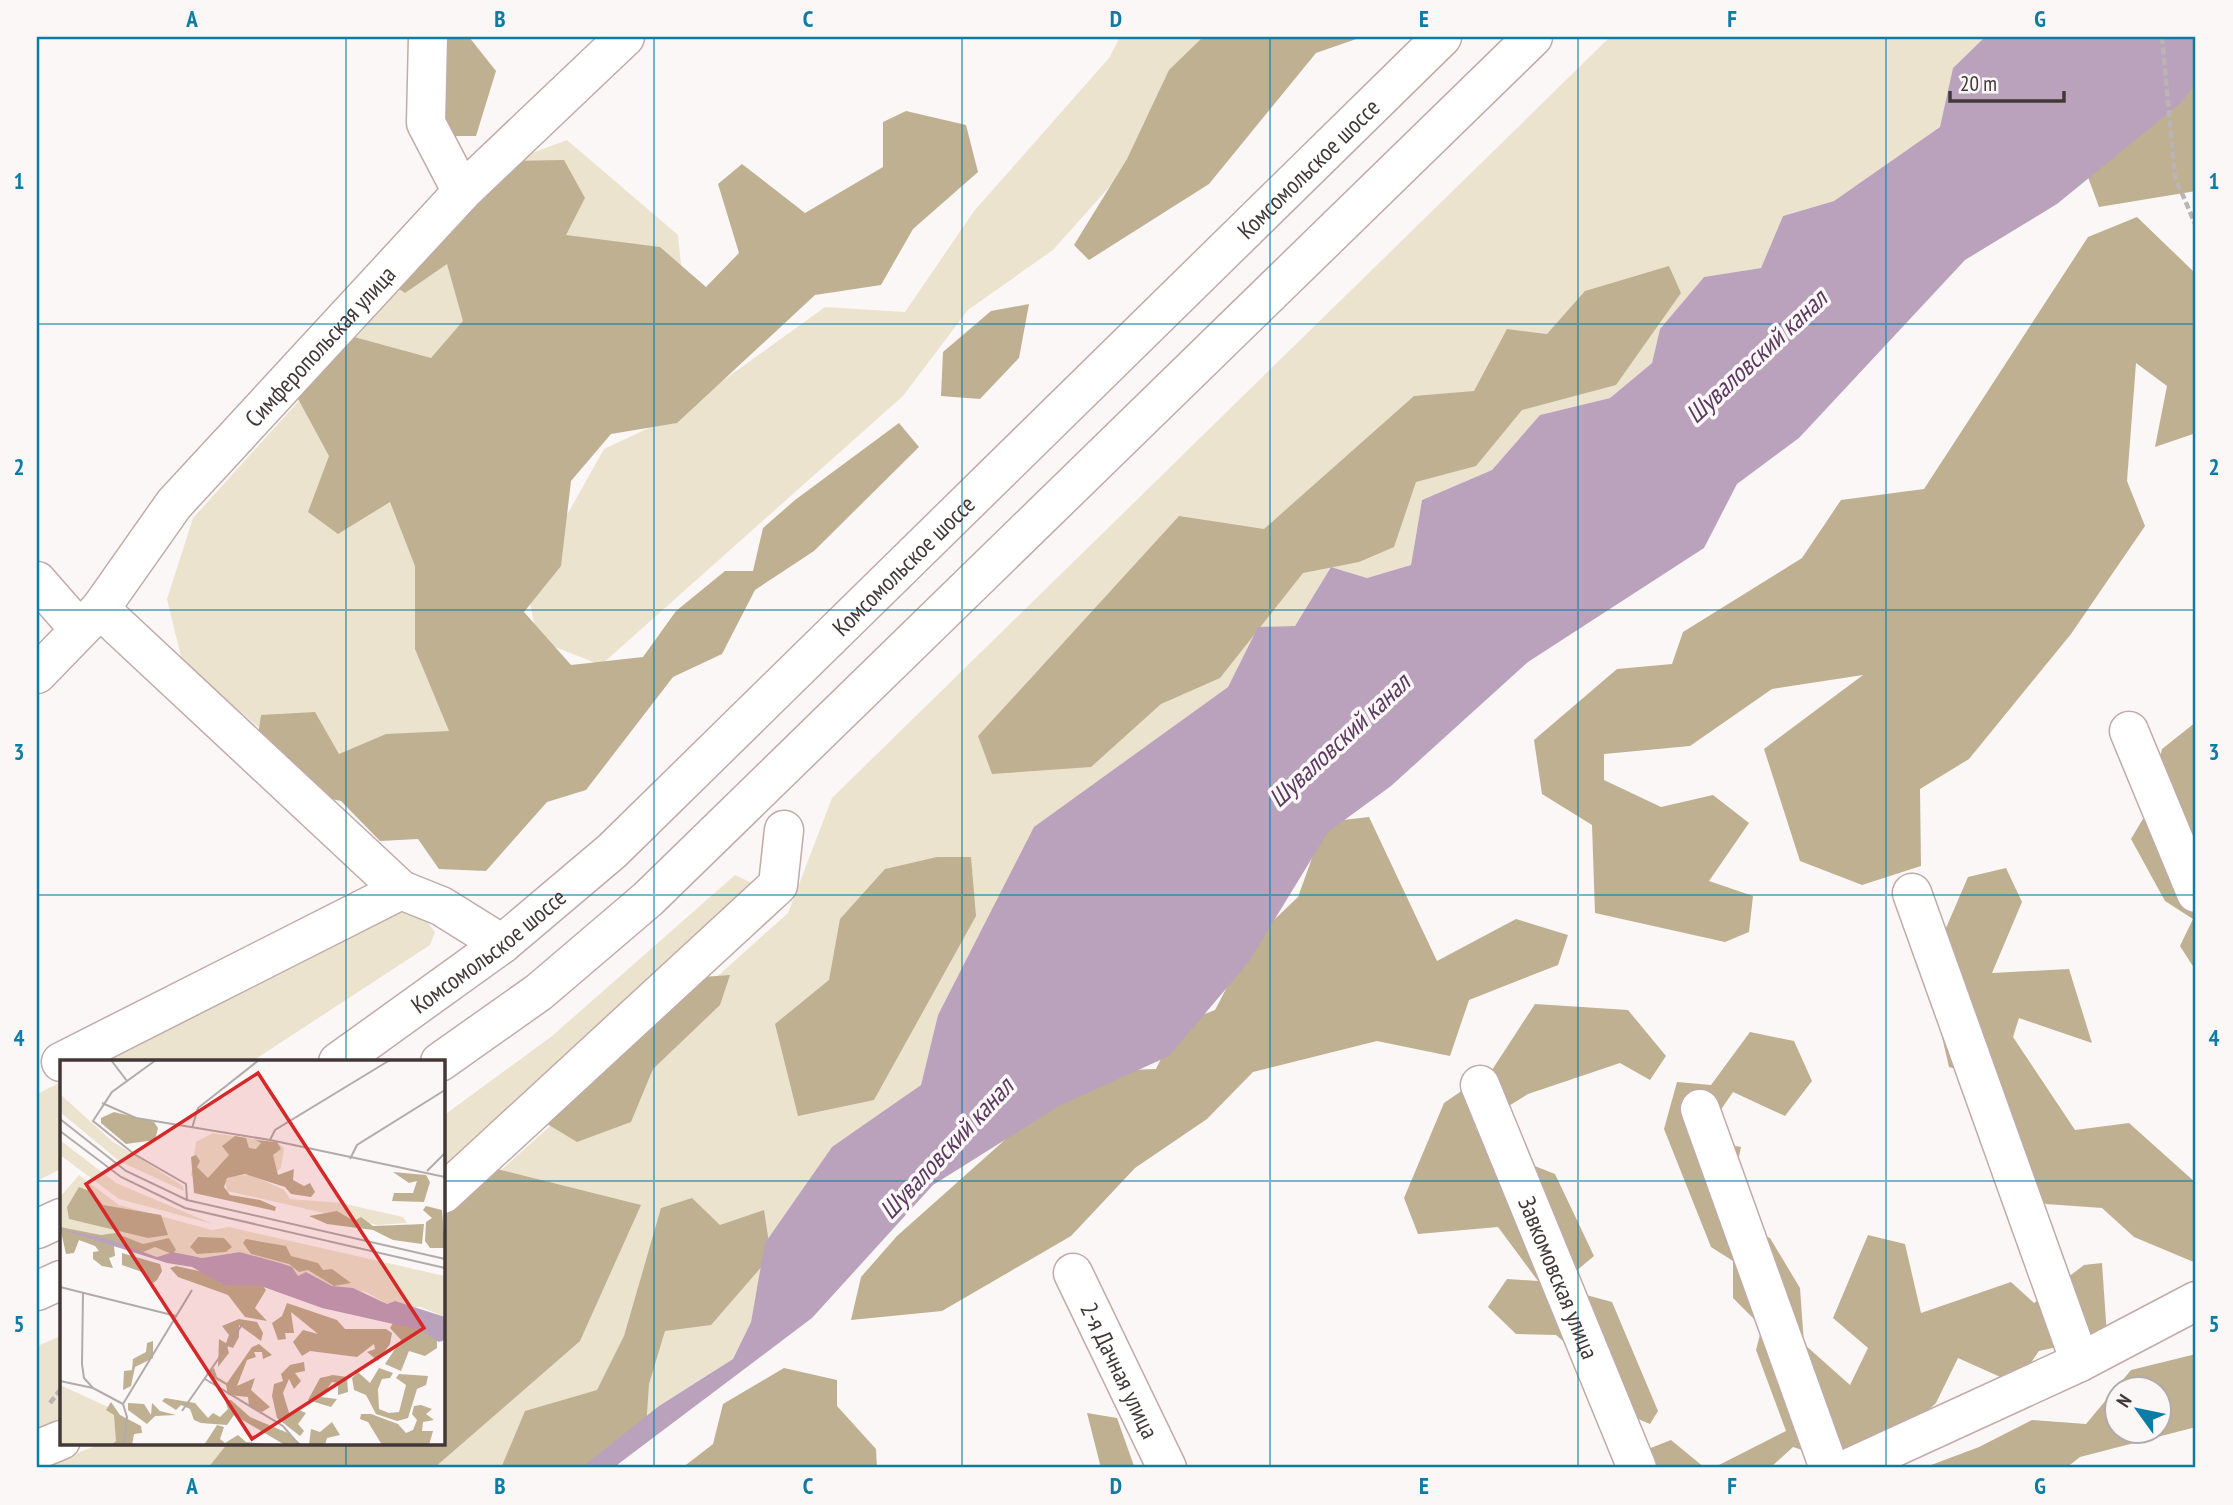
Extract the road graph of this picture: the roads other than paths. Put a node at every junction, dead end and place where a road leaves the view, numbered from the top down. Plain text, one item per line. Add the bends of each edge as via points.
1 (428, 37) edge
2 (625, 37) edge
3 (1442, 37) edge
4 (1533, 37) edge
5 (462, 192) junction
6 (37, 581) edge
7 (89, 619) junction
8 (37, 674) edge
9 (2129, 731) dead end
10 (784, 830) dead end
11 (401, 890) junction
12 (1912, 892) dead end
13 (2196, 893) edge
14 (502, 944) junction
15 (65, 1060) edge
16 (341, 1060) edge
17 (443, 1060) edge
18 (60, 1063) edge
19 (37, 1075) edge
20 (1480, 1085) dead end
21 (1700, 1109) dead end
22 (444, 1193) edge
23 (60, 1218) edge
24 (37, 1229) edge
25 (1073, 1273) dead end
26 (60, 1280) edge
27 (37, 1291) edge
28 (2196, 1301) edge
29 (2080, 1362) junction
30 (60, 1440) edge
31 (37, 1450) edge
32 (1167, 1468) edge
33 (1637, 1468) edge
34 (1829, 1468) edge
35 (1849, 1468) edge

1 - 5 main road via 426,123
2 - 5 main road, Симферопольская улица
3 - 14 main road, Комсомольское шоссе via 612,851
4 - 17 main road via 648,899 539,992
5 - 7 main road, Симферопольская улица via 174,504
6 - 7 main road
7 - 8 main road, Симферопольская улица
7 - 11 main road
9 - 13 main road
10 - 22 main road via 778,885
11 - 14 main road via 441,906
11 - 15 main road
12 - 29 main road
14 - 16 main road, Комсомольское шоссе
18 - 19 main road
20 - 33 main road, Завкомовская улица
21 - 34 main road
23 - 24 main road
25 - 32 main road, 2-я Дачная улица
26 - 27 main road
28 - 29 main road
29 - 35 main road
30 - 31 main road

